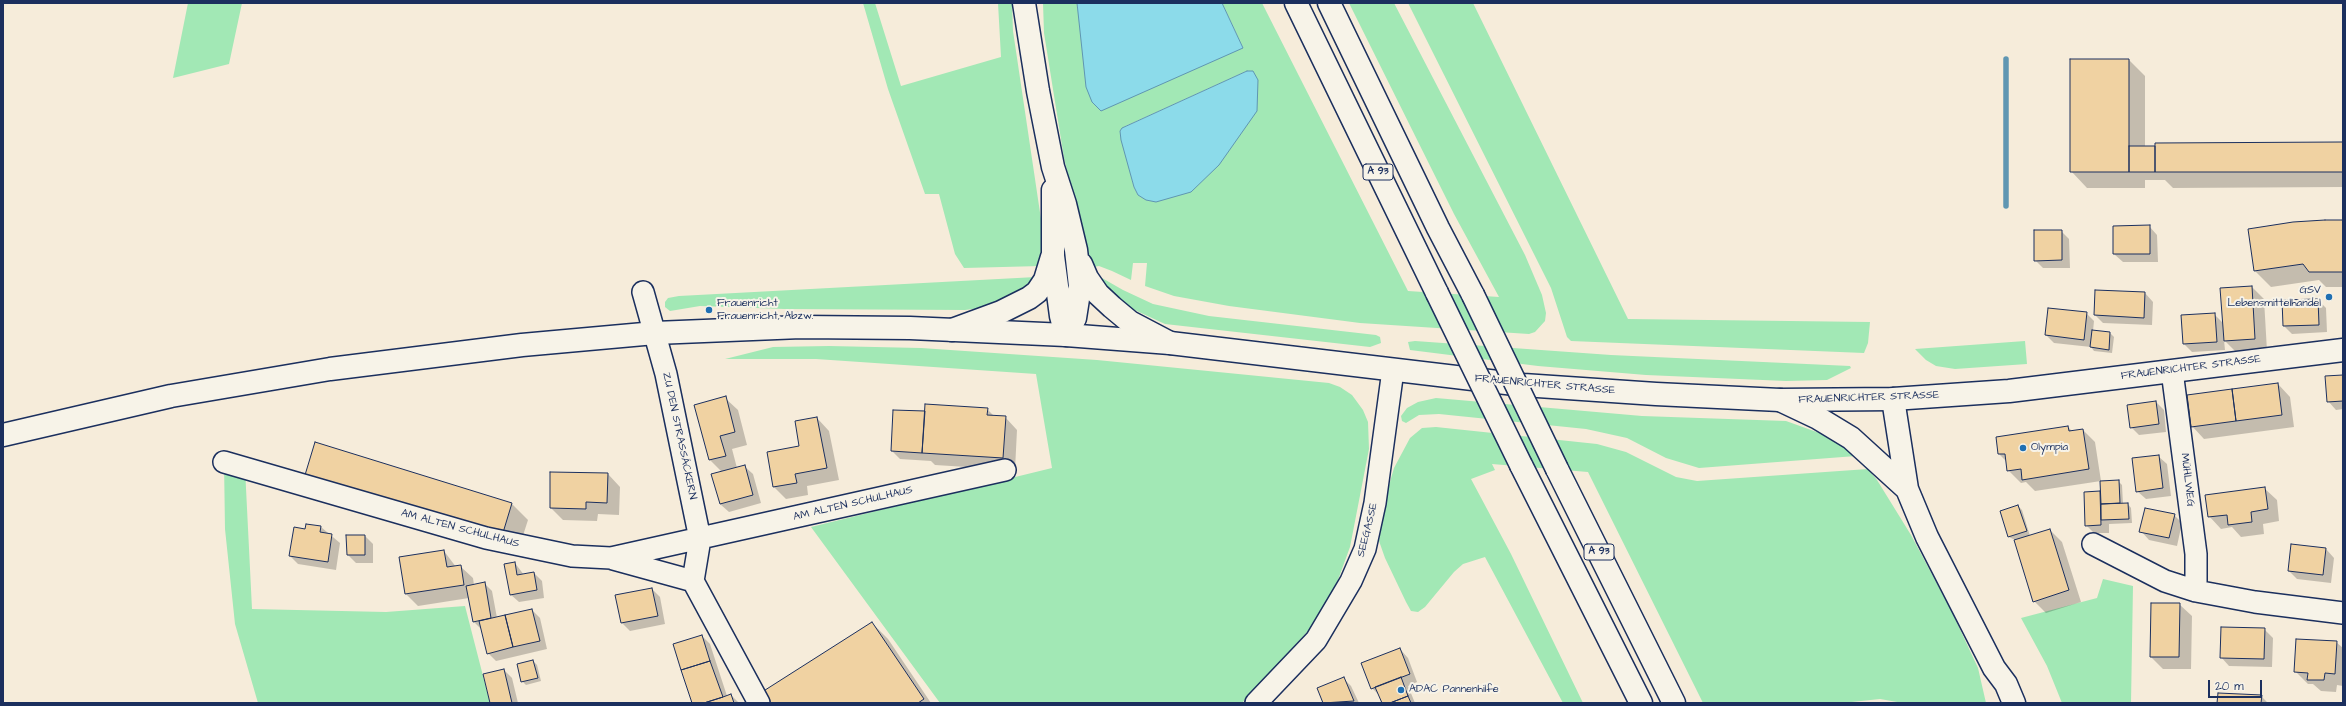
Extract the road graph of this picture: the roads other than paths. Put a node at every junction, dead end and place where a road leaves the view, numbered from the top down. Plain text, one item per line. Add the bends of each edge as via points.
1 (1033, 3) edge
2 (1288, 3) edge
3 (1296, 3) edge
4 (1329, 3) edge
5 (1026, 13) edge
6 (1319, 51) junction
7 (1053, 167) junction
8 (1076, 250) junction
9 (1053, 256) junction
10 (643, 292) dead end
11 (952, 330) junction
12 (655, 333) junction
13 (1066, 335) junction
14 (1170, 343) junction
15 (2343, 350) edge
16 (1393, 370) junction
17 (2172, 371) junction
18 (1893, 399) junction
19 (1780, 400) junction
20 (3, 435) edge
21 (224, 462) dead end
22 (1005, 470) dead end
23 (1907, 489) junction
24 (700, 539) junction
25 (2093, 544) dead end
26 (610, 558) junction
27 (693, 581) junction
28 (2196, 590) junction
29 (2343, 613) edge
30 (1641, 634) junction
31 (1994, 668) junction
32 (758, 703) edge
33 (1256, 703) edge
34 (1641, 703) edge
35 (1674, 703) edge
36 (1684, 703) edge
37 (1998, 703) edge
38 (2014, 703) edge

1 - 5 main road
2 - 6 main road
3 - 6 main road, A 93
4 - 30 main road, A 93, bridge via 1557,469
5 - 7 main road
6 - 34 main road, A 93, bridge via 1521,465
7 - 8 main road
7 - 9 main road
8 - 13 main road via 1079,303
8 - 14 main road via 1087,278 1098,294 1130,322
9 - 11 main road via 1045,280 1029,298 1001,312
9 - 13 main road via 1060,316
10 - 12 street, ZU DEN STRASSÄCKERN
11 - 12 main road, FRAUENRICHTER STRASSE via 838,327
11 - 13 main road, FRAUENRICHTER STRASSE
12 - 20 main road, FRAUENRICHTER STRASSE via 522,345 330,369 170,396
12 - 24 street, ZU DEN STRASSÄCKERN
13 - 14 main road, FRAUENRICHTER STRASSE
14 - 16 main road, FRAUENRICHTER STRASSE
15 - 17 main road, FRAUENRICHTER STRASSE
16 - 19 main road, FRAUENRICHTER STRASSE via 1523,385
16 - 33 street, SEEGASSE via 1375,503 1365,549 1348,588 1316,640
17 - 18 main road, FRAUENRICHTER STRASSE via 2009,391
17 - 28 street, MÜHLWEG via 2196,554
18 - 19 main road, FRAUENRICHTER STRASSE
18 - 23 main road
19 - 23 main road via 1818,418 1851,438
21 - 26 street, AM ALTEN SCHULHAUS via 486,538 572,556
22 - 24 street, AM ALTEN SCHULHAUS
23 - 31 main road via 1927,537
24 - 26 street, AM ALTEN SCHULHAUS
24 - 27 street
25 - 28 street via 2165,581
26 - 27 street
27 - 32 street
28 - 29 street via 2255,602
30 - 35 main road, A 93
30 - 36 main road
31 - 37 main road
31 - 38 main road via 2006,684

